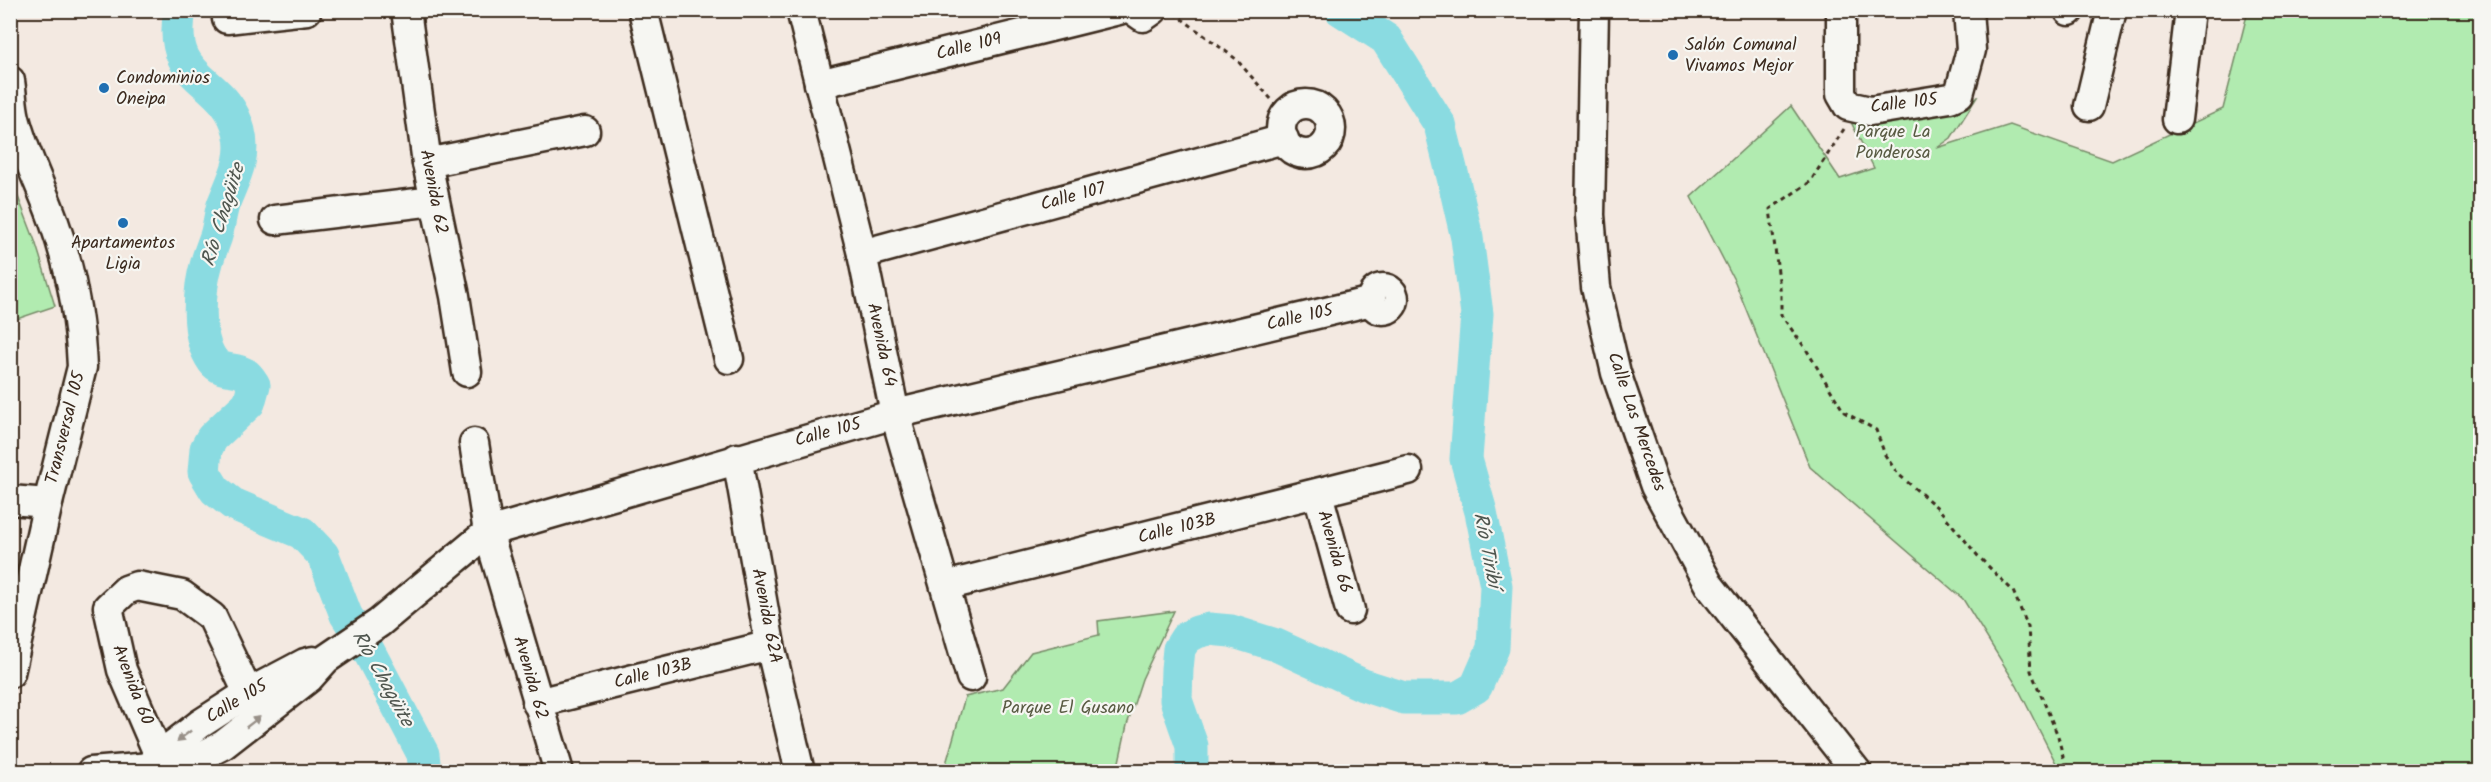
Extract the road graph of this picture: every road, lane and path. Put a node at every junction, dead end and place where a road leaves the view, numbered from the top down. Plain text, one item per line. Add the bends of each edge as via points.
1 (307, 10) edge
2 (406, 10) edge
3 (643, 10) edge
4 (801, 10) edge
5 (1119, 10) edge
6 (1133, 10) edge
7 (1154, 10) edge
8 (1171, 10) edge
9 (1594, 10) edge
10 (1841, 10) edge
11 (1968, 10) edge
12 (2112, 10) edge
13 (2190, 10) edge
14 (227, 19) dead end
15 (10, 81) edge
16 (819, 84) junction
17 (1848, 106) junction
18 (2090, 106) dead end
19 (1278, 107) dead end
20 (2177, 119) dead end
21 (585, 131) dead end
22 (1284, 139) dead end
23 (427, 164) junction
24 (434, 201) junction
25 (275, 220) dead end
26 (862, 254) junction
27 (1372, 301) dead end
28 (729, 360) dead end
29 (467, 372) dead end
30 (895, 414) junction
31 (474, 443) dead end
32 (737, 458) junction
33 (1408, 470) dead end
34 (1318, 494) junction
35 (10, 500) edge
36 (48, 503) junction
37 (488, 532) junction
38 (945, 586) junction
39 (1350, 610) dead end
40 (347, 645) junction
41 (770, 645) junction
42 (10, 673) edge
43 (971, 677) dead end
44 (248, 693) junction
45 (537, 703) junction
46 (166, 769) edge
47 (91, 771) edge
48 (559, 771) edge
49 (800, 771) edge
50 (1857, 771) edge
51 (2069, 771) edge

1 - 14 street
2 - 23 street, Avenida 62
3 - 28 street
4 - 16 street, Avenida 64
5 - 16 street, Calle 109
6 - 7 street via 1143,16
8 - 19 path via 1236,59
9 - 50 street, Calle Las Mercedes via 1590,215 1596,287 1619,383 1655,486 1709,585
10 - 17 street via 1841,94
11 - 17 street, Calle 105 via 1971,50 1959,94 1870,111
12 - 18 street
13 - 20 street
15 - 36 street, Transversal 105 via 14,116 66,260 81,344 82,367
16 - 26 street, Avenida 64
17 - 51 path via 1844,128 1810,182 1770,209 1781,315 1844,412 1876,430 1885,455 1898,474 1938,509 2013,591 2028,627 2031,671
21 - 23 street
22 - 26 street, Calle 107
23 - 24 street, Avenida 62
24 - 25 street
24 - 29 street, Avenida 62
26 - 30 street, Avenida 64
27 - 30 street, Calle 105
30 - 32 street, Calle 105
30 - 38 street, Avenida 64
31 - 37 street, Avenida 62
32 - 37 street, Calle 105
32 - 41 street, Avenida 62A
33 - 34 street, Calle 103B
34 - 38 street, Calle 103B
34 - 39 street, Avenida 66
35 - 36 street
36 - 42 street, Transversal 105
37 - 40 street, Calle 105
37 - 45 street, Avenida 62
38 - 43 street, Avenida 64
40 - 44 street, Calle 105
46 -> 40 street, Calle 105 via 223,746
41 - 45 street, Calle 103B
41 - 49 street, Avenida 62A
44 -> 46 street, Calle 105 via 173,745
44 - 46 street, Avenida 60 via 212,617 182,595 137,586 126,590 108,608 122,670
45 - 48 street, Avenida 62
46 - 47 street, Calle 105

